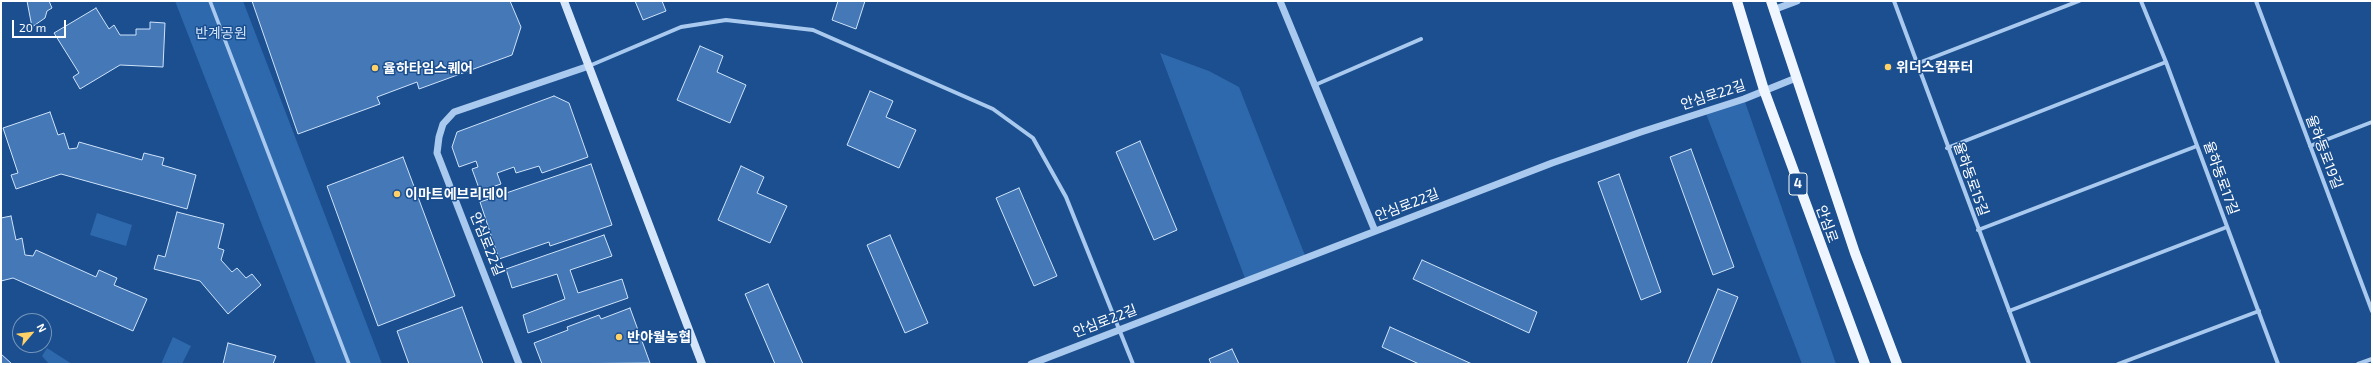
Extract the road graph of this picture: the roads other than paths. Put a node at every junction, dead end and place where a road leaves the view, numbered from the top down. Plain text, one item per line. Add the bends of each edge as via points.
1 (210, 1) edge
2 (564, 1) edge
3 (1280, 1) edge
4 (1737, 1) edge
5 (1797, 1) edge
6 (1894, 1) edge
7 (2079, 1) edge
8 (2141, 1) edge
9 (2256, 1) edge
10 (1772, 5) edge
11 (1421, 39) dead end
12 (2166, 62) junction
13 (1916, 64) junction
14 (589, 66) junction
15 (1796, 78) junction
16 (1315, 85) junction
17 (1764, 90) junction
18 (2372, 122) edge
19 (2197, 146) junction
20 (2310, 146) junction
21 (1947, 148) junction
22 (2228, 227) junction
23 (1978, 230) junction
24 (1375, 231) junction
25 (2009, 311) junction
26 (2259, 311) junction
27 (2372, 311) edge
28 (1119, 330) junction
29 (2372, 359) edge
30 (349, 364) edge
31 (519, 364) edge
32 (702, 364) edge
33 (1031, 364) edge
34 (1133, 364) edge
35 (1865, 364) edge
36 (1897, 364) edge
37 (2029, 364) edge
38 (2118, 364) edge
39 (2278, 364) edge
40 (2358, 364) edge

1 - 30 street
2 - 14 main road
3 - 16 street
4 - 17 main road, 안심로 / 4
5 - 10 street
6 - 13 street, 율하동로15길
7 - 13 street
8 - 12 street, 율하동로17길
9 - 20 street, 율하동로19길
10 - 15 main road, 안심로 / 4
11 - 16 street
12 - 19 street, 율하동로17길
12 - 21 street
13 - 21 street, 율하동로15길
14 - 28 street via 681,27 726,20 813,30 993,109 1033,138 1063,190
14 - 31 street, 안심로22길 via 454,112 443,124 439,137 437,153
14 - 32 main road
15 - 17 street, 안심로22길
15 - 36 main road, 안심로 / 4 via 1855,253
16 - 24 street
17 - 24 street, 안심로22길 via 1552,163
17 - 35 main road, 안심로 / 4
18 - 20 street
19 - 22 street, 율하동로17길
19 - 23 street
20 - 27 street, 율하동로19길
21 - 23 street, 율하동로15길
22 - 25 street
22 - 26 street, 율하동로17길
23 - 25 street, 율하동로15길
24 - 28 street, 안심로22길
25 - 37 street, 율하동로15길
26 - 38 street
26 - 39 street, 율하동로17길
28 - 33 street, 안심로22길
28 - 34 street
29 - 40 street

